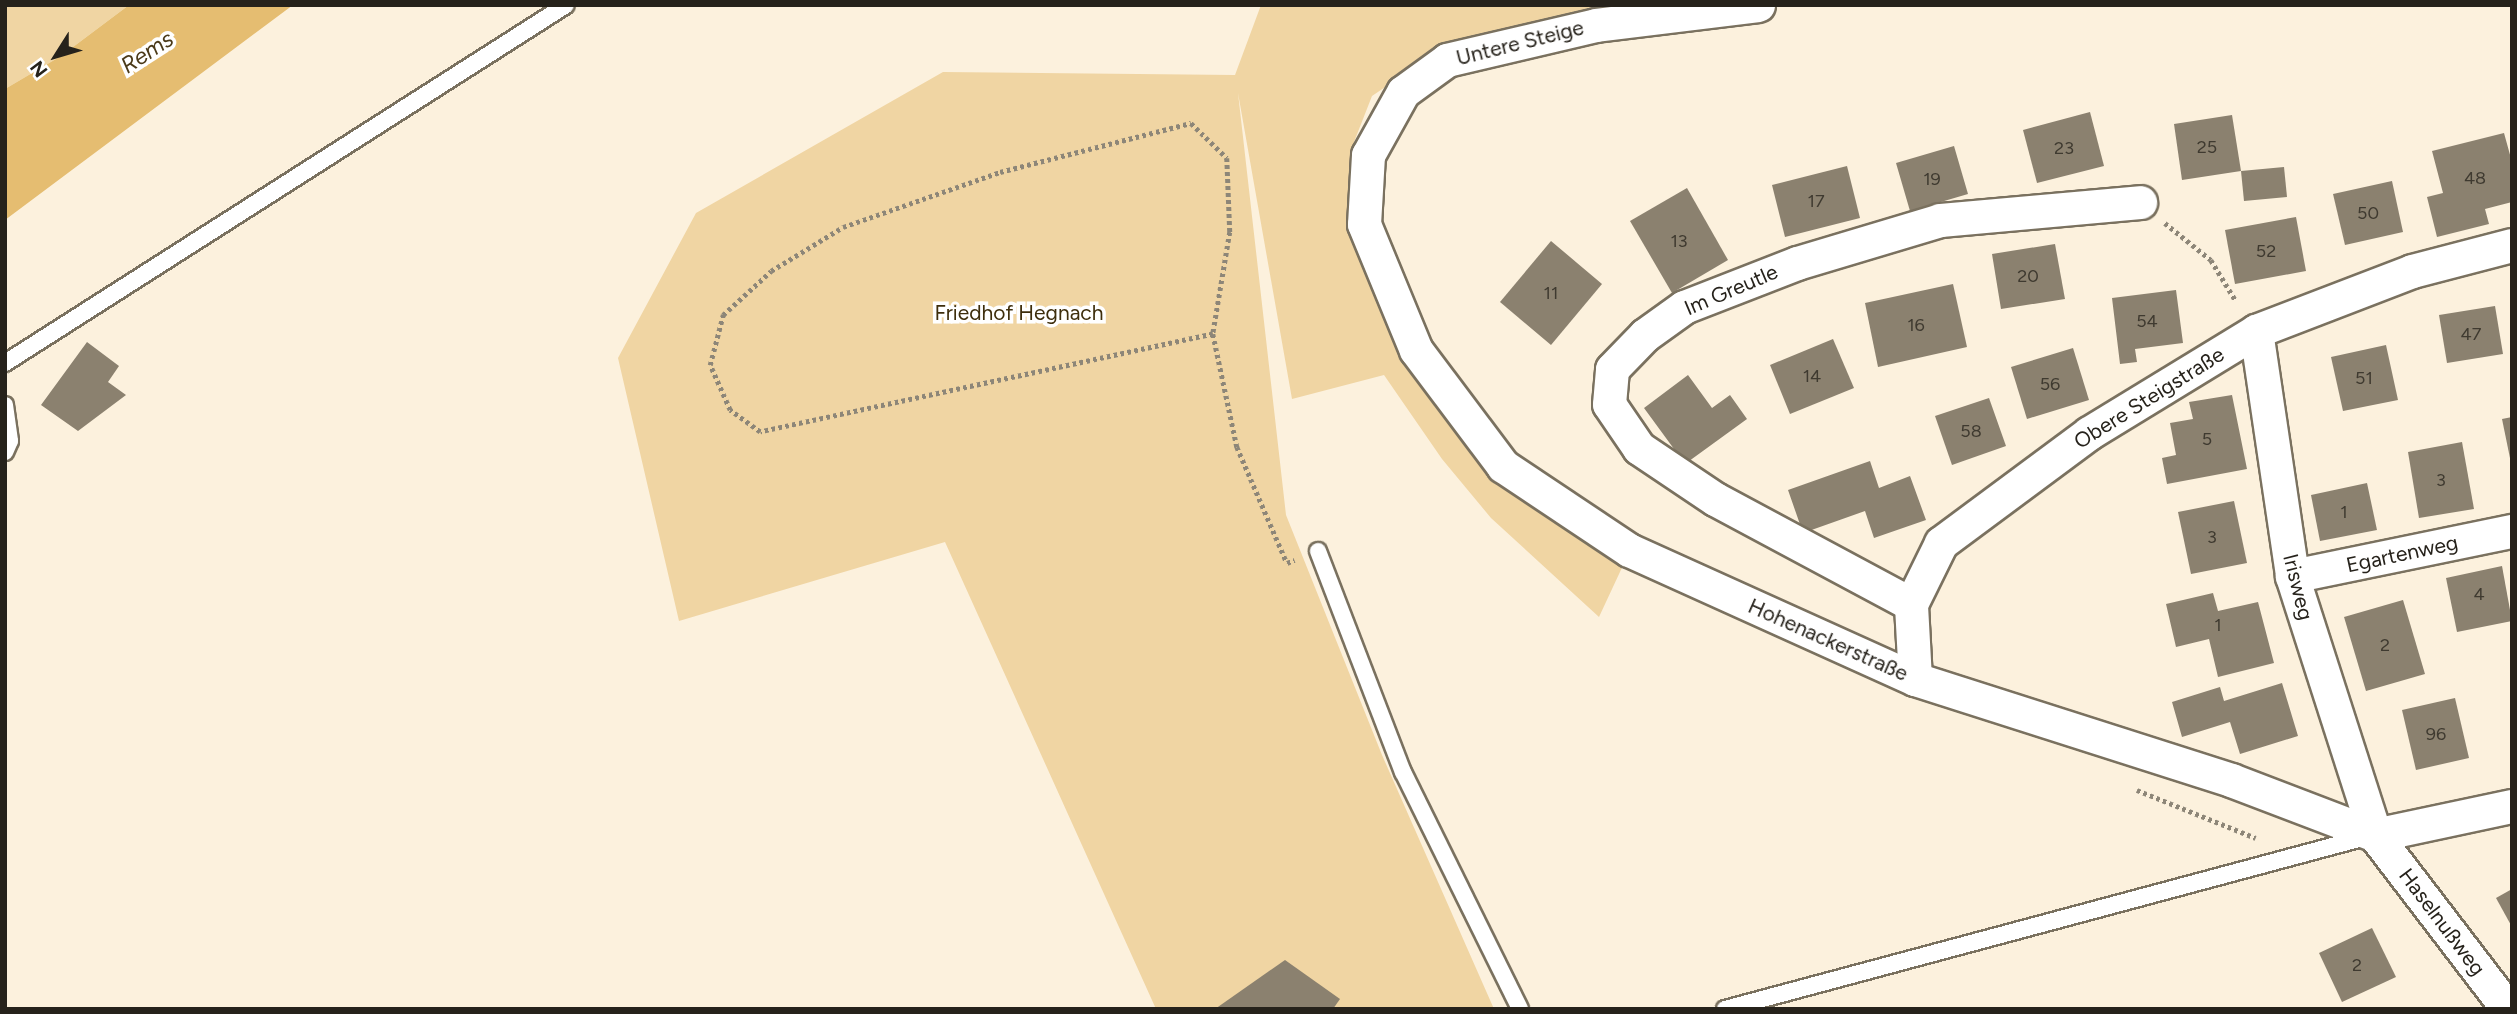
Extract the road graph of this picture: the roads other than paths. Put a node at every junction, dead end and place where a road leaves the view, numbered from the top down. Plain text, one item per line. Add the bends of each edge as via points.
1 (566, 5) edge
2 (1739, 7) edge
3 (1368, 155) joint
4 (2140, 202) road end
5 (2512, 245) edge
6 (2256, 331) junction
7 (5, 363) edge
8 (5, 405) edge
9 (5, 452) edge
10 (2512, 531) edge
11 (1318, 551) road end
12 (2292, 576) junction
13 (1911, 604) junction
14 (1915, 679) junction
15 (2512, 806) edge
16 (2375, 835) junction
17 (1520, 1009) edge
18 (1726, 1009) edge
19 (2508, 1009) edge

1 - 7 lane
2 - 3 street, Untere Steige via 1596,25 1447,60 1403,92
3 - 14 street, Hohenackerstraße via 1364,224 1416,350 1503,466 1629,550
4 - 13 street, Im Greutle via 1940,220 1797,263 1685,307 1645,335 1612,369 1609,404 1639,448 1715,499
5 - 6 street, Obere Steigstraße via 2412,271
6 - 12 street, Irisweg
6 - 13 street, Obere Steigstraße via 2089,433 1941,543
8 - 9 lane via 10,441
10 - 12 street, Egartenweg
11 - 17 lane via 1403,772
12 - 16 street, Irisweg
13 - 14 street, Obere Steigstraße
14 - 16 street, Hohenackerstraße via 2231,780
15 - 16 street
16 - 18 lane
16 - 19 street, Haselnußweg

